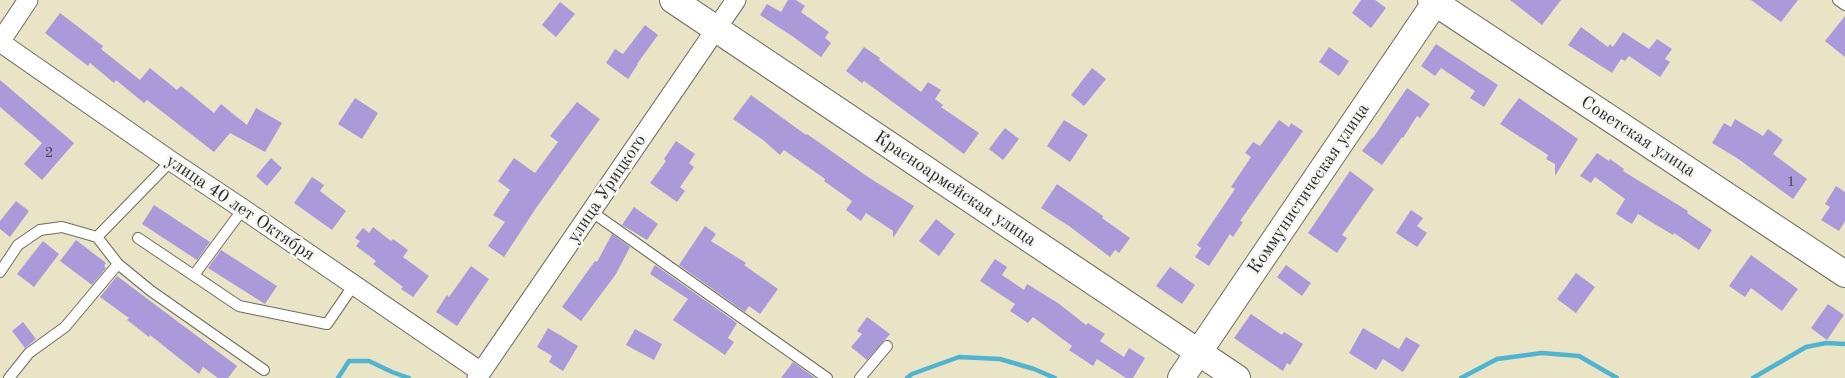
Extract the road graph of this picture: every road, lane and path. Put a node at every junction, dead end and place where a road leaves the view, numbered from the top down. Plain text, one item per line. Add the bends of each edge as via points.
1 (28, 0) edge
2 (673, 0) edge
3 (736, 0) edge
4 (1838, 0) edge
5 (1434, 1) edge
6 (1845, 5) edge
7 (717, 30) junction
8 (0, 42) edge
9 (171, 161) junction
10 (243, 208) junction
11 (592, 212) junction
12 (97, 237) junction
13 (138, 238) dead end
14 (118, 264) junction
15 (0, 272) edge
16 (1845, 274) edge
17 (194, 275) junction
18 (353, 286) junction
19 (887, 346) dead end
20 (1198, 352) junction
21 (264, 370) dead end
22 (479, 375) edge
23 (9, 378) edge
24 (827, 378) edge
25 (860, 378) edge
26 (1181, 378) edge
27 (1237, 378) edge

1 - 8 street
2 - 7 street, Красноармейская улица
3 - 7 street, улица Урицкого
4 - 6 lane
5 - 16 street, Советская улица
5 - 20 street, Коммунистическая улица
7 - 11 street, улица Урицкого
7 - 20 street, Красноармейская улица
8 - 9 street, улица 40 лет Октября
9 - 10 street, улица 40 лет Октября
9 - 12 lane
10 - 17 lane
10 - 18 street, улица 40 лет Октября
11 - 22 street, улица Урицкого
11 - 24 lane
12 - 14 lane
12 - 15 lane via 62,227 40,230 18,245
13 - 17 lane
14 - 21 lane via 151,292
14 - 23 lane via 65,327 29,353
17 - 18 lane via 239,306 327,324
18 - 22 street, улица 40 лет Октября
19 - 25 lane
20 - 26 street, Коммунистическая улица
20 - 27 street, Красноармейская улица

